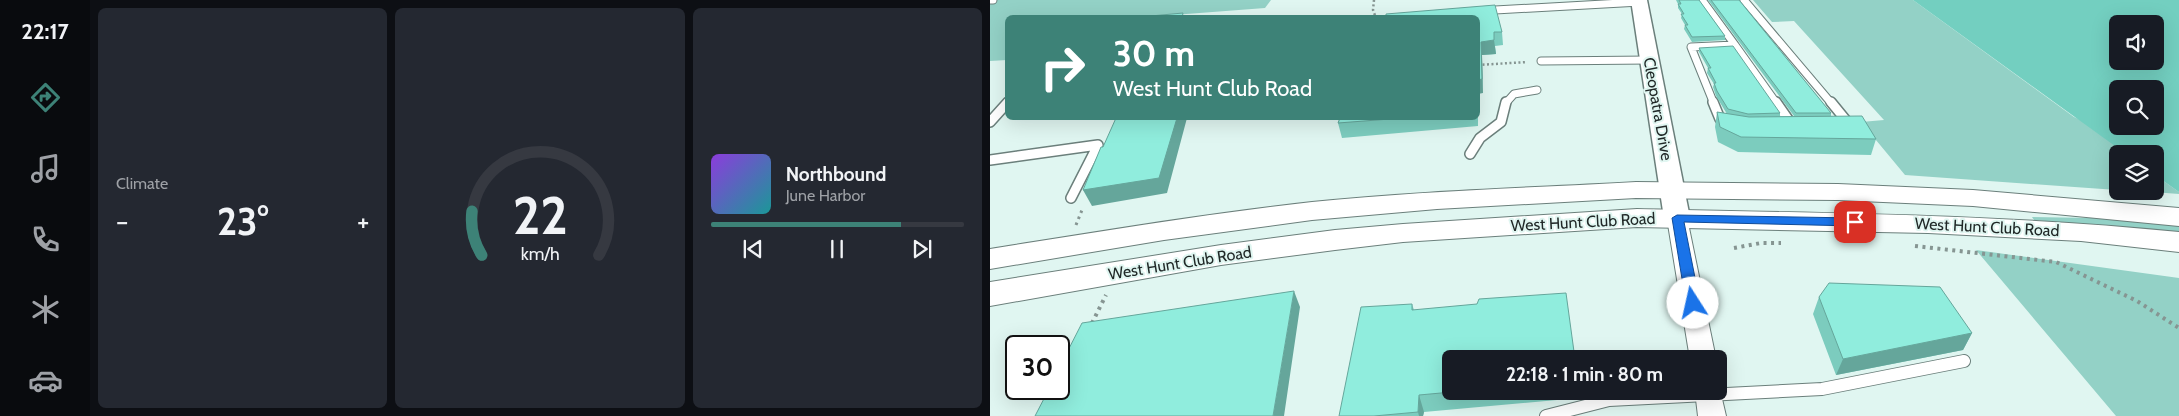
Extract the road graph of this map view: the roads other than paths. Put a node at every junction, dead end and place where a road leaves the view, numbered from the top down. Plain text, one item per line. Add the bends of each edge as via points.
1 (1702, 0) edge
2 (1744, 0) edge
3 (1639, 1) edge
4 (1495, 10) edge
5 (1735, 45) junction
6 (1650, 60) junction
7 (1540, 61) road end
8 (1537, 90) dead end
9 (1005, 105) edge
10 (990, 122) edge
11 (1732, 123) edge
12 (1783, 124) edge
13 (1792, 124) junction
14 (1802, 124) edge
15 (1840, 124) edge
16 (1470, 154) dead end
17 (990, 160) edge
18 (1071, 198) dead end
19 (1675, 204) junction
20 (2179, 217) edge
21 (2179, 242) edge
22 (990, 259) edge
23 (990, 294) edge
24 (1700, 350) edge
25 (1964, 361) dead end
26 (1710, 401) edge
27 (1546, 416) edge

1 - 5 lane
2 - 15 lane via 1850,124
3 - 4 lane
3 - 6 street, Cleopatra Drive
5 - 11 lane via 1692,47 1720,119
5 - 13 lane
6 - 7 lane
6 - 19 street, Cleopatra Drive
8 - 16 lane via 1514,94 1505,103 1501,122 1480,138
9 - 10 lane
12 - 13 lane
13 - 14 lane
17 - 18 lane via 1098,145
19 - 20 main road, West Hunt Club Road via 1838,192 1963,198
19 - 21 main road, West Hunt Club Road via 1928,224 2081,232
19 - 22 main road, West Hunt Club Road via 1636,190 1312,211
19 - 23 main road, West Hunt Club Road via 1561,222 1335,240 1221,255
19 - 24 street
25 - 26 lane via 1822,388
26 - 27 lane via 1609,400

